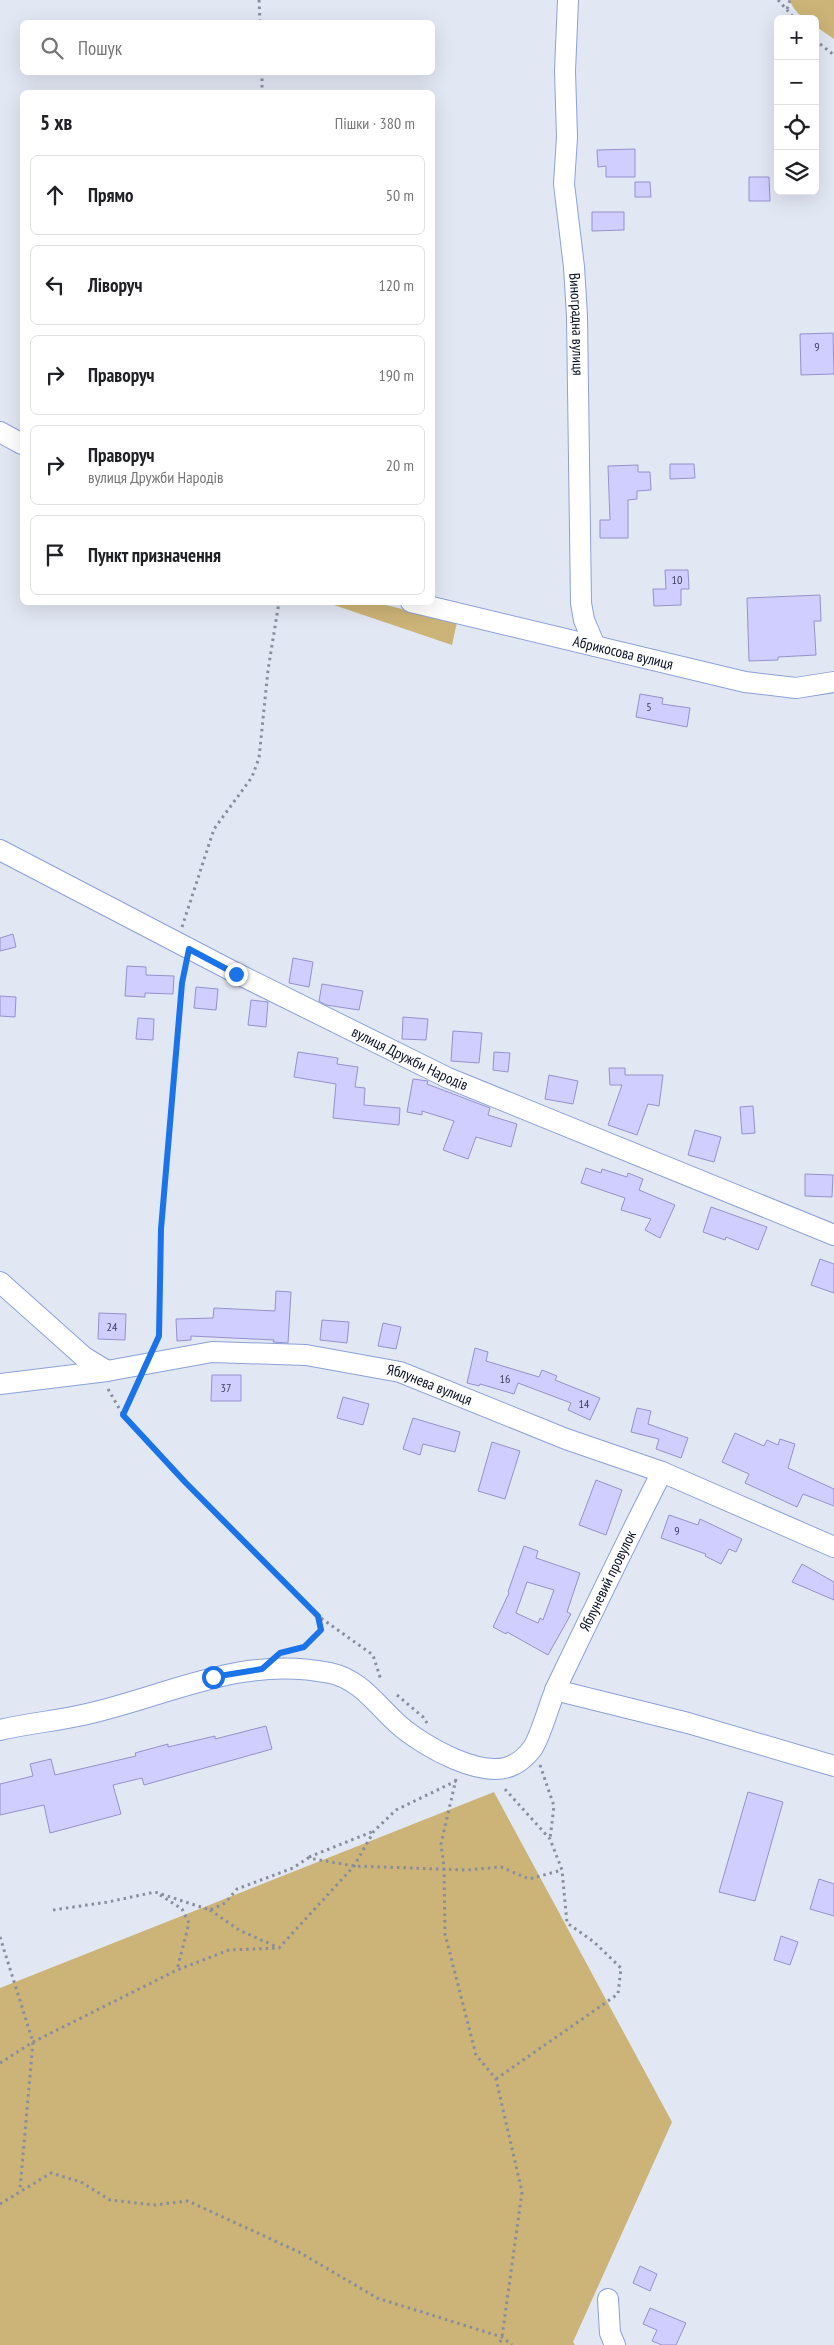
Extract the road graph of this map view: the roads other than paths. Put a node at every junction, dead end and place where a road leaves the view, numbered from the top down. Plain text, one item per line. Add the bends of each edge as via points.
1 (568, 0) edge
2 (0, 432) edge
3 (20, 443) edge
4 (424, 605) edge
5 (595, 646) junction
6 (834, 682) edge
7 (0, 850) edge
8 (834, 1235) edge
9 (0, 1282) edge
10 (102, 1371) junction
11 (0, 1384) edge
12 (662, 1472) junction
13 (834, 1547) edge
14 (555, 1690) junction
15 (0, 1730) edge
16 (834, 1766) edge
17 (608, 2299) dead end
18 (615, 2345) edge

1 - 5 street, Виноградна вулиця via 564,184 577,316 581,603
2 - 3 street
4 - 5 street, Абрикосова вулиця
5 - 6 street, Абрикосова вулиця via 745,682 796,688
7 - 8 street, вулиця Дружби Народів via 448,1078
9 - 10 street
10 - 11 street, Яблунева вулиця
10 - 12 street, Яблунева вулиця via 212,1352 306,1355 400,1372 566,1439
12 - 13 street, Яблунева вулиця
12 - 14 street, Яблуневий провулок
14 - 15 street, Яблуневий провулок via 533,1749 517,1763 502,1770 487,1769 446,1755 400,1726 360,1686 331,1674 292,1670 241,1671 87,1714
14 - 16 street via 688,1723
17 - 18 street via 610,2333

